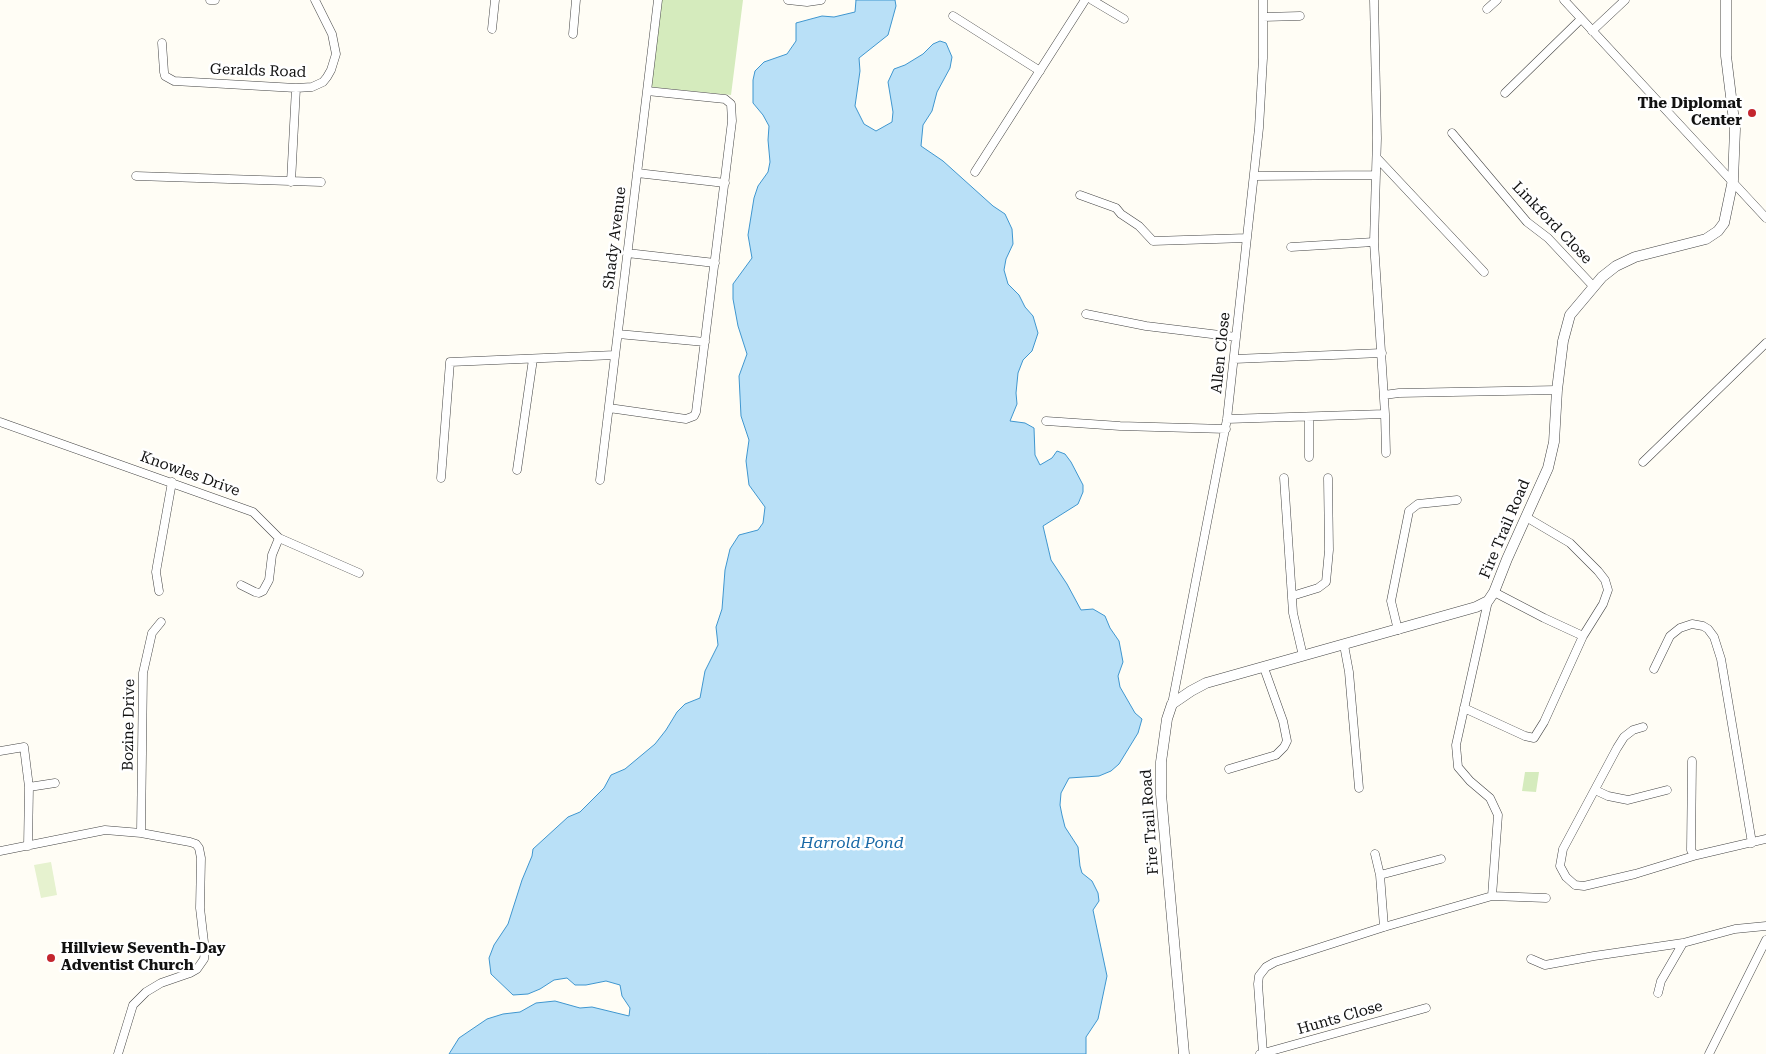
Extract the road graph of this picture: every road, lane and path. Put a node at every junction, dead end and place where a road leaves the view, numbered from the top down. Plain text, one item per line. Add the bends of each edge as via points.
1 (210, 0) edge
2 (215, 0) edge
3 (316, 0) edge
4 (495, 0) edge
5 (576, 0) edge
6 (658, 0) edge
7 (788, 0) edge
8 (821, 0) edge
9 (1085, 0) edge
10 (1092, 0) edge
11 (1264, 0) edge
12 (1374, 0) edge
13 (1497, 0) edge
14 (1564, 0) edge
15 (1625, 0) edge
16 (1726, 0) edge
17 (1486, 9) dead end
18 (953, 16) dead end
19 (1300, 16) dead end
20 (1264, 17) junction
21 (1581, 19) junction
22 (1124, 20) dead end
23 (492, 29) dead end
24 (1592, 31) junction
25 (573, 34) dead end
26 (162, 43) dead end
27 (1040, 71) junction
28 (296, 88) junction
29 (647, 91) junction
30 (1505, 93) dead end
31 (1452, 133) dead end
32 (1377, 158) junction
33 (975, 172) dead end
34 (637, 173) junction
35 (1376, 175) junction
36 (136, 176) dead end
37 (1254, 176) junction
38 (1733, 180) junction
39 (291, 182) junction
40 (322, 182) dead end
41 (725, 183) junction
42 (1080, 195) dead end
43 (1766, 218) edge
44 (1247, 238) junction
45 (1374, 242) junction
46 (1291, 247) dead end
47 (627, 254) junction
48 (715, 263) junction
49 (1484, 272) dead end
50 (1593, 286) junction
51 (1086, 314) dead end
52 (618, 334) junction
53 (1236, 337) junction
54 (705, 342) junction
55 (1766, 343) edge
56 (1382, 353) junction
57 (615, 355) junction
58 (533, 359) junction
59 (1234, 359) junction
60 (1557, 390) junction
61 (1384, 395) junction
62 (608, 408) junction
63 (1386, 414) junction
64 (1310, 417) junction
65 (1227, 419) junction
66 (1046, 421) dead end
67 (0, 422) edge
68 (1226, 429) junction
69 (1386, 453) dead end
70 (1310, 456) dead end
71 (1643, 462) dead end
72 (517, 470) dead end
73 (441, 478) dead end
74 (1284, 478) dead end
75 (1328, 478) dead end
76 (600, 480) dead end
77 (172, 482) junction
78 (1457, 500) dead end
79 (1526, 517) junction
80 (279, 538) junction
81 (359, 573) dead end
82 (241, 585) dead end
83 (160, 591) dead end
84 (1292, 596) junction
85 (1491, 597) junction
86 (160, 622) dead end
87 (1398, 630) junction
88 (1584, 636) junction
89 (1344, 645) junction
90 (1303, 656) junction
91 (1264, 668) junction
92 (1654, 669) dead end
93 (1172, 704) junction
94 (1464, 708) junction
95 (1643, 727) dead end
96 (0, 751) edge
97 (1692, 761) dead end
98 (1229, 768) dead end
99 (55, 783) dead end
100 (29, 787) junction
101 (1359, 788) dead end
102 (1595, 790) junction
103 (1667, 790) dead end
104 (141, 833) junction
105 (1766, 839) edge
106 (1752, 843) junction
107 (28, 846) junction
108 (0, 851) edge
109 (1375, 854) dead end
110 (1697, 855) junction
111 (1441, 860) dead end
112 (1380, 875) junction
113 (1492, 896) junction
114 (1546, 898) dead end
115 (1766, 926) edge
116 (1384, 927) junction
117 (1766, 940) edge
118 (1683, 943) junction
119 (1531, 959) dead end
120 (1658, 993) dead end
121 (1426, 1008) dead end
122 (118, 1054) edge
123 (1184, 1054) edge
124 (1261, 1054) edge
125 (1709, 1054) edge

1 - 2 street
3 - 28 street, Geralds Road via 332,34 335,60 323,82
4 - 23 street
5 - 25 street
6 - 29 street, Shady Avenue
7 - 8 street
9 - 27 street
10 - 22 street
11 - 20 street, Allen Close
12 - 32 street
13 - 17 street
14 - 21 street
15 - 24 street
16 - 38 street, Fire Trail Road via 1726,56 1735,129
18 - 27 street
19 - 20 street
20 - 37 street, Allen Close
21 - 24 street
21 - 30 street
24 - 38 street
26 - 28 street, Geralds Road via 164,72 174,81
27 - 33 street
28 - 39 street
29 - 34 street, Shady Avenue
29 - 41 street via 730,102 732,121
31 - 50 street, Linkford Close via 1527,222 1548,238
32 - 35 street
32 - 49 street
34 - 41 street
34 - 47 street, Shady Avenue
35 - 37 street
35 - 45 street
36 - 39 street
37 - 44 street, Allen Close
38 - 43 street
38 - 50 street, Fire Trail Road via 1724,223 1718,231 1696,242 1630,259 1610,270
39 - 40 street
41 - 48 street
42 - 44 street via 1116,208 1153,240
44 - 53 street, Allen Close
45 - 46 street
45 - 56 street
47 - 48 street
47 - 52 street, Shady Avenue
48 - 54 street
50 - 60 street, Fire Trail Road via 1567,323
51 - 53 street via 1146,326
52 - 54 street
52 - 57 street, Shady Avenue
53 - 59 street, Allen Close
54 - 62 street via 694,416 686,419
55 - 71 street
56 - 59 street
56 - 61 street
57 - 58 street
57 - 62 street, Shady Avenue
58 - 72 street
58 - 73 street via 450,362
59 - 65 street, Allen Close
60 - 61 street
60 - 79 street, Fire Trail Road via 1552,455
61 - 63 street
62 - 76 street, Shady Avenue
63 - 64 street
63 - 69 street
64 - 65 street
64 - 70 street
65 - 68 street, Allen Close
66 - 68 street
67 - 77 street, Knowles Drive
68 - 93 street, Allen Close
74 - 84 street
75 - 84 street via 1326,582 1318,588
77 - 80 street, Knowles Drive via 253,512
77 - 83 street via 156,572
78 - 87 street via 1418,504 1409,511 1391,601
79 - 85 street, Fire Trail Road
79 - 88 street via 1570,543 1605,580 1608,590 1603,604
80 - 81 street, Knowles Drive
80 - 82 street via 272,555 269,580 263,591 254,592
84 - 90 street
85 - 87 street, Fire Trail Road via 1476,607
85 - 88 street
85 - 94 street
86 - 104 street, Bozine Drive via 152,633 143,673
87 - 89 street, Fire Trail Road
88 - 94 street via 1534,738
89 - 90 street, Fire Trail Road
89 - 101 street via 1350,672
90 - 91 street, Fire Trail Road
91 - 93 street, Fire Trail Road via 1206,684
91 - 98 street via 1283,721 1284,747 1276,755
92 - 106 street via 1670,636 1680,628 1692,624 1703,626 1714,637 1721,659
93 - 123 street, Fire Trail Road via 1161,762 1161,794
94 - 113 street via 1456,745 1458,767 1490,798 1498,815
95 - 102 street via 1624,736
96 - 100 street via 24,747
97 - 110 street via 1692,850
99 - 100 street
100 - 107 street
102 - 103 street via 1628,800
102 - 110 street via 1563,849 1560,866 1575,885 1594,884
104 - 107 street via 100,830
104 - 122 street via 190,842 199,848 205,955 197,969 186,976 161,983 133,1005
105 - 106 street
106 - 110 street
107 - 108 street
109 - 112 street
111 - 112 street
112 - 116 street
113 - 114 street
113 - 116 street
115 - 118 street via 1735,929
116 - 124 street via 1275,962 1266,968 1259,976 1258,984
117 - 125 street
118 - 119 street via 1545,965
118 - 120 street via 1661,981
121 - 124 street, Hunts Close

